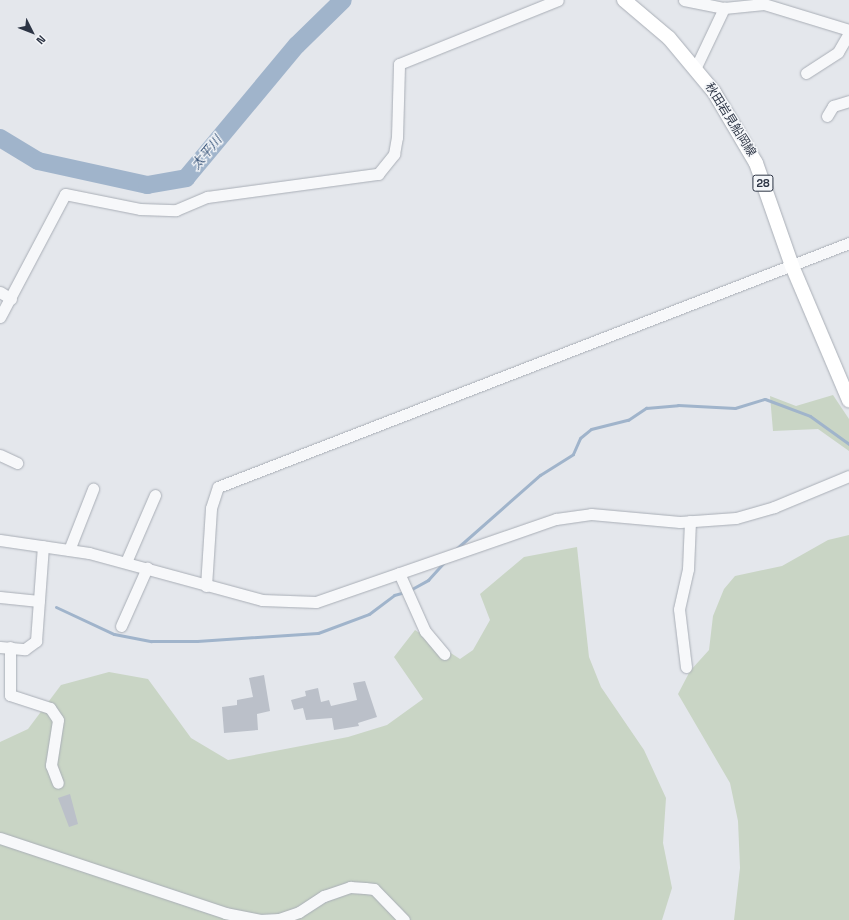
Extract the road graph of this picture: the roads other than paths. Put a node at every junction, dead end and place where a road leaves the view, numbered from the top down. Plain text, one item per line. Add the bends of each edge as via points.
1 (558, 0) edge
2 (624, 0) edge
3 (684, 0) edge
4 (724, 8) junction
5 (849, 32) edge
6 (696, 69) junction
7 (806, 73) dead end
8 (849, 101) edge
9 (827, 116) dead end
10 (849, 243) edge
11 (792, 266) junction
12 (0, 292) edge
13 (11, 299) junction
14 (0, 317) edge
15 (849, 400) edge
16 (0, 455) edge
17 (17, 463) dead end
18 (849, 476) edge
19 (93, 488) dead end
20 (155, 495) dead end
21 (690, 521) junction
22 (0, 540) edge
23 (43, 546) junction
24 (69, 550) junction
25 (126, 562) junction
26 (147, 568) junction
27 (399, 573) junction
28 (206, 586) junction
29 (0, 597) edge
30 (39, 601) junction
31 (121, 626) dead end
32 (5, 647) edge
33 (444, 654) dead end
34 (686, 667) dead end
35 (58, 783) dead end
36 (0, 838) edge
37 (404, 920) edge

1 - 13 street via 399,64 397,137 394,154 378,174 207,197 176,210 140,209 65,194
2 - 6 main road, 秋田岩見船岡線 / 28 via 669,38
3 - 4 street
4 - 5 street via 764,4
4 - 6 street
5 - 7 street via 838,52
6 - 11 main road, 秋田岩見船岡線 / 28 via 723,105 756,163
8 - 9 street via 833,106
10 - 11 street
11 - 15 main road, 秋田岩見船岡線 / 28
11 - 28 street via 218,487 211,508
12 - 13 street
13 - 14 street
16 - 17 street
18 - 21 street via 774,507 736,518
19 - 24 street
20 - 25 street
21 - 27 street via 576,515 556,519
21 - 34 street via 688,569 679,609
22 - 23 street
23 - 24 street
23 - 30 street
24 - 25 street
25 - 26 street
26 - 28 street
26 - 31 street
27 - 28 street via 316,602 262,600
27 - 33 street via 425,631
29 - 30 street
30 - 32 street via 36,642 25,649
32 - 35 street via 10,695 50,708 58,720 51,765
36 - 37 street via 224,913 260,920 279,919 299,912 324,896 350,887 374,889

